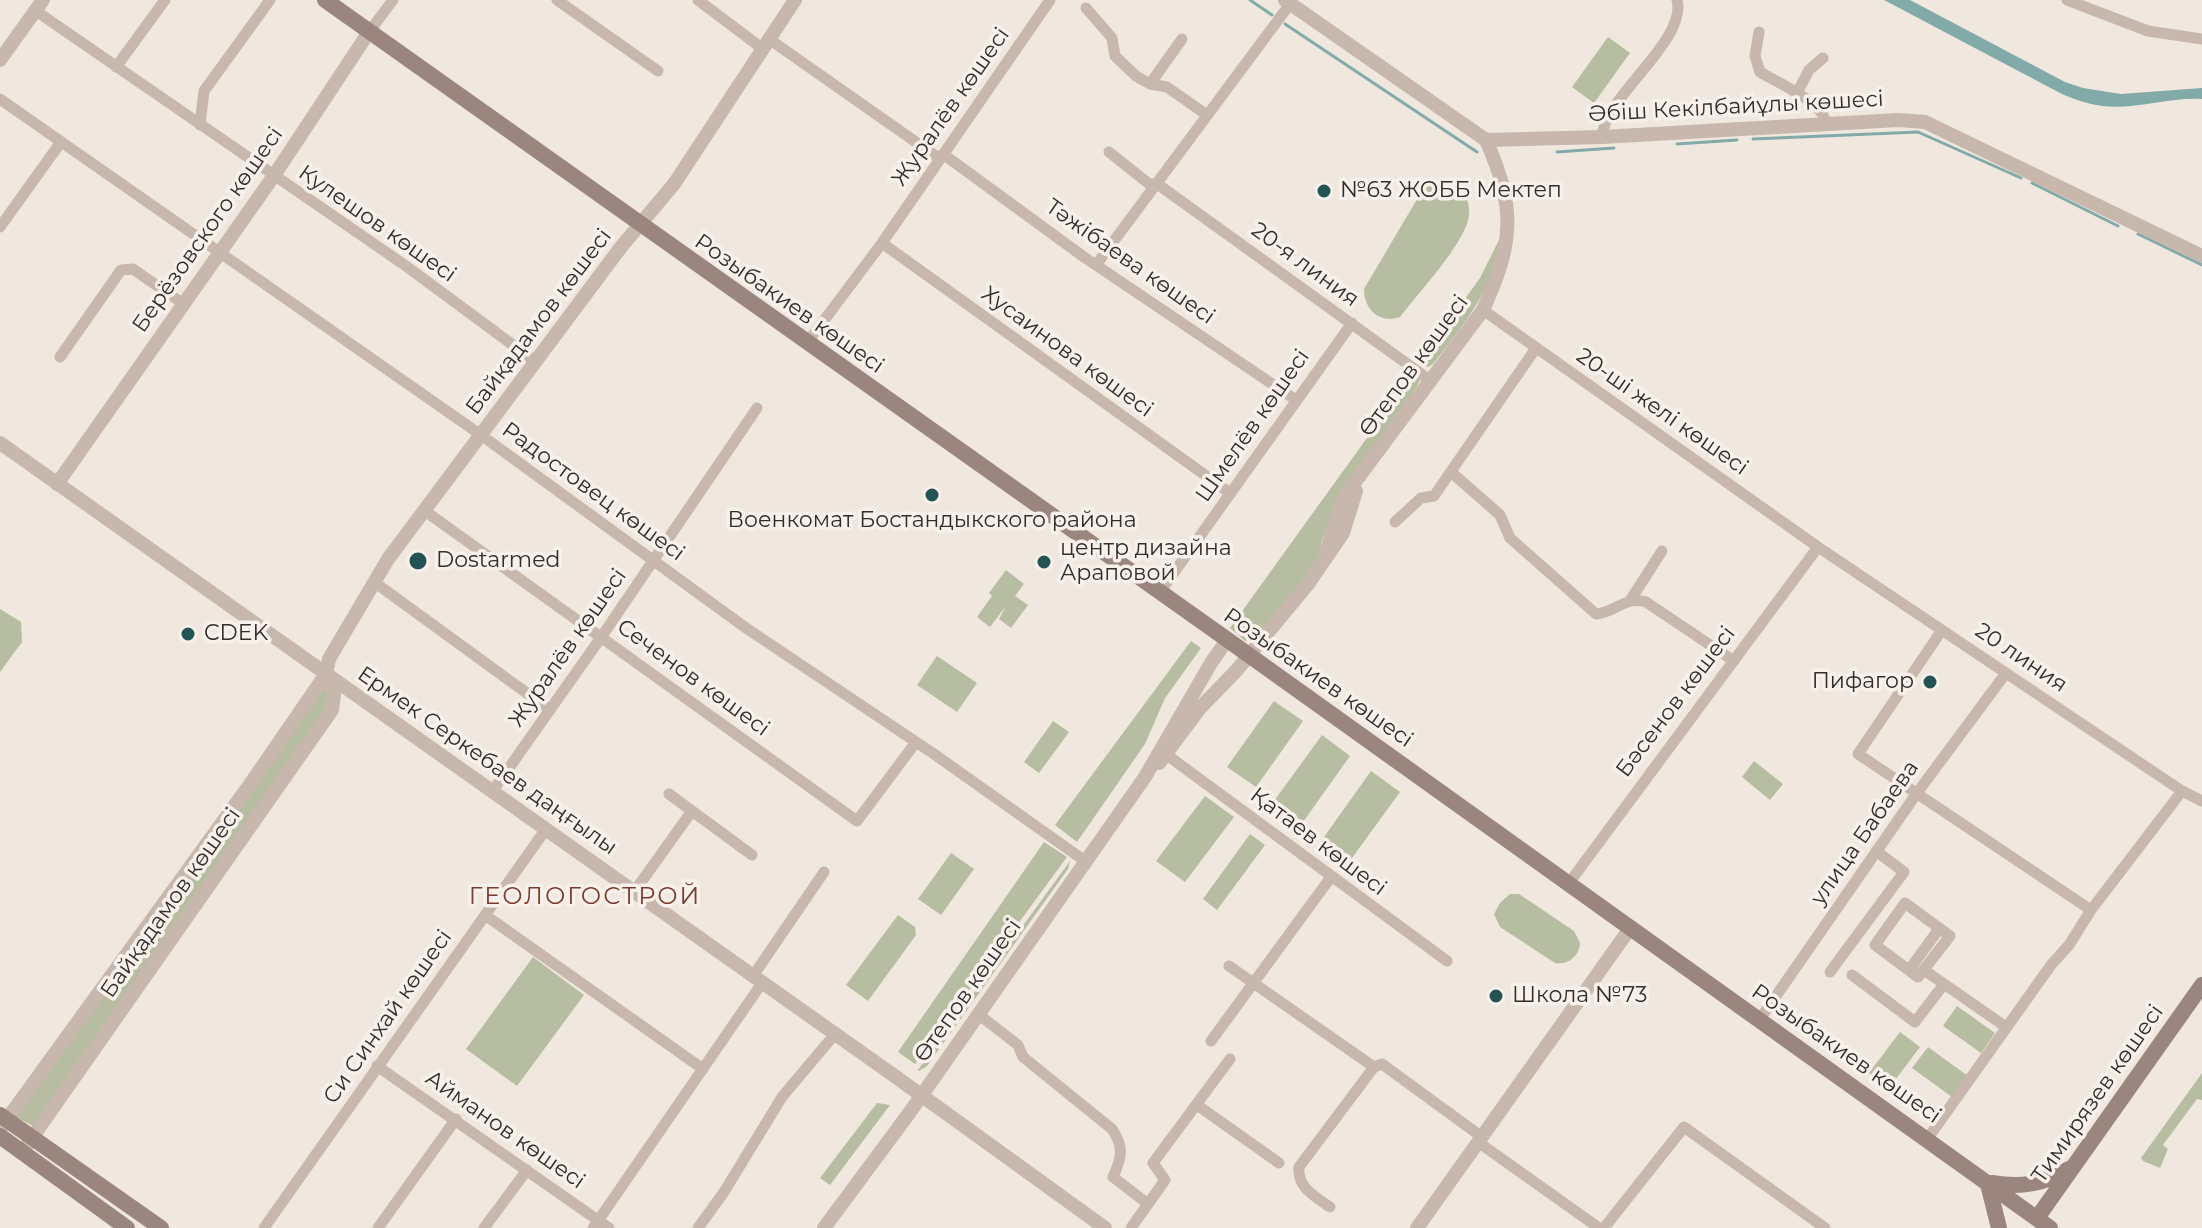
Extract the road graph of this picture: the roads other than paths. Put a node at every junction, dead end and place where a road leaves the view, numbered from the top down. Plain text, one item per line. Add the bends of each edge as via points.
1 (165, 0) edge
2 (270, 0) edge
3 (325, 0) edge
4 (393, 0) edge
5 (557, 0) edge
6 (698, 0) edge
7 (795, 0) edge
8 (1050, 0) edge
9 (1677, 0) edge
10 (2067, 0) edge
11 (1288, 2) edge
12 (40, 5) edge
13 (1086, 8) dead end
14 (369, 32) junction
15 (1759, 32) dead end
16 (1182, 39) dead end
17 (2202, 39) edge
18 (766, 44) junction
19 (1823, 58) dead end
20 (0, 60) edge
21 (116, 67) junction
22 (658, 71) dead end
23 (1150, 84) junction
24 (1797, 93) junction
25 (0, 99) edge
26 (1207, 115) junction
27 (1826, 124) junction
28 (200, 125) junction
29 (1602, 137) junction
30 (1486, 140) junction
31 (61, 142) junction
32 (1109, 152) dead end
33 (941, 156) junction
34 (273, 177) junction
35 (1154, 185) junction
36 (641, 225) junction
37 (0, 227) edge
38 (882, 243) junction
39 (219, 252) junction
40 (2202, 256) edge
41 (1096, 265) junction
42 (182, 303) junction
43 (1483, 310) junction
44 (1352, 323) junction
45 (807, 343) junction
46 (1536, 348) junction
47 (60, 357) dead end
48 (536, 362) junction
49 (1431, 381) junction
50 (1296, 400) junction
51 (757, 408) dead end
52 (481, 435) junction
53 (0, 443) edge
54 (1451, 472) junction
55 (57, 484) junction
56 (1230, 493) junction
57 (425, 511) junction
58 (1395, 522) dead end
59 (1818, 547) junction
60 (1662, 551) dead end
61 (652, 559) junction
62 (381, 587) dead end
63 (1160, 592) junction
64 (1631, 599) junction
65 (1942, 630) junction
66 (602, 636) junction
67 (1227, 640) junction
68 (1249, 656) junction
69 (1734, 661) junction
70 (2006, 673) junction
71 (326, 674) junction
72 (550, 710) junction
73 (916, 742) junction
74 (1167, 755) junction
75 (259, 771) junction
76 (1145, 777) junction
77 (281, 785) junction
78 (2182, 791) junction
79 (492, 792) junction
80 (1917, 793) junction
81 (669, 794) dead end
82 (2202, 801) edge
83 (692, 811) junction
84 (546, 829) junction
85 (1876, 851) junction
86 (752, 855) dead end
87 (1085, 861) junction
88 (824, 872) dead end
89 (1331, 877) junction
90 (1569, 883) junction
91 (634, 892) junction
92 (2091, 910) junction
93 (485, 915) junction
94 (1631, 927) junction
95 (1939, 929) junction
96 (1447, 961) dead end
97 (1229, 966) dead end
98 (1909, 970) junction
99 (1924, 970) junction
100 (1830, 972) dead end
101 (1852, 975) dead end
102 (757, 980) junction
103 (1253, 983) junction
104 (1944, 984) junction
105 (2202, 985) edge
106 (978, 1014) junction
107 (1760, 1019) junction
108 (2006, 1027) junction
109 (835, 1034) junction
110 (1211, 1041) dead end
111 (1230, 1059) dead end
112 (377, 1066) junction
113 (1374, 1067) junction
114 (703, 1069) junction
115 (921, 1096) junction
116 (1197, 1105) junction
117 (456, 1119) junction
118 (2, 1125) edge
119 (32, 1137) junction
120 (1928, 1138) junction
121 (1480, 1139) junction
122 (22, 1152) junction
123 (1279, 1163) dead end
124 (2074, 1166) junction
125 (527, 1170) junction
126 (1987, 1183) junction
127 (1148, 1204) junction
128 (1330, 1207) dead end
129 (596, 1224) edge
130 (2039, 1225) edge
131 (127, 1228) edge
132 (161, 1228) edge
133 (264, 1228) edge
134 (378, 1228) edge
135 (484, 1228) edge
136 (609, 1228) edge
137 (698, 1228) edge
138 (824, 1228) edge
139 (1105, 1228) edge
140 (1131, 1228) edge
141 (1417, 1228) edge
142 (1602, 1228) edge
143 (1825, 1228) edge
144 (1999, 1228) edge

1 - 21 street
2 - 28 street via 204,91
3 - 14 main road, Розыбакиев көшесі
4 - 14 street, Берёзовского көшесі
5 - 22 street
6 - 18 street, Тәжібаева көшесі
7 - 18 street, Байқадамов көшесі
8 - 33 street, Журалёв көшесі
9 - 29 street via 1676,20 1607,117
10 - 17 street via 2148,31
11 - 26 street
11 - 30 street
12 - 20 street
12 - 21 street, Кулешов көшесі
13 - 23 street via 1112,38 1115,56
14 - 34 street, Берёзовского көшесі
14 - 36 main road, Розыбакиев көшесі
15 - 24 street via 1755,56 1760,72
16 - 23 street
18 - 33 street, Тәжібаева көшесі
18 - 36 street, Байқадамов көшесі via 700,147
19 - 24 street via 1809,70
21 - 28 street, Кулешов көшесі
23 - 26 street via 1167,87
24 - 27 street via 1823,113
25 - 31 street, Радостовец көшесі
26 - 35 street
27 - 29 street, Әбіш Кекілбайұлы көшесі
27 - 40 street, Әбіш Кекілбайұлы көшесі via 1925,122
28 - 34 street, Кулешов көшесі
29 - 30 street, Әбіш Кекілбайұлы көшесі
30 - 43 street, Өтепов көшесі via 1509,213 1502,261
31 - 37 street
31 - 39 street, Радостовец көшесі
32 - 35 street, 20-я линия
33 - 38 street, Журалёв көшесі
33 - 41 street, Тәжібаева көшесі
34 - 39 street, Берёзовского көшесі
34 - 48 street, Кулешов көшесі
35 - 41 street
35 - 44 street, 20-я линия
36 - 45 main road, Розыбакиев көшесі
36 - 48 street, Байқадамов көшесі
38 - 45 street, Журалёв көшесі
38 - 56 street, Хусаинова көшесі
39 - 42 street, Берёзовского көшесі
39 - 52 street, Радостовец көшесі
41 - 50 street, Тәжібаева көшесі
42 - 47 street via 133,269 121,270
42 - 55 street, Берёзовского көшесі
43 - 46 street, 20-ші желі көшесі
43 - 49 street, Өтепов көшесі
44 - 49 street, 20-я линия
44 - 50 street, Шмелёв көшесі
45 - 63 main road, Розыбакиев көшесі
46 - 54 street
46 - 59 street, 20-ші желі көшесі
48 - 52 street, Байқадамов көшесі
49 - 68 street, Өтепов көшесі via 1362,476 1347,524 1308,584
50 - 56 street, Шмелёв көшесі
51 - 61 street, Журалёв көшесі
52 - 57 street, Байқадамов көшесі
52 - 61 street, Радостовец көшесі
53 - 55 street, Ермек Серкебаев даңғылы
54 - 58 street via 1434,496 1421,498
54 - 64 street via 1500,515 1510,538 1596,614
55 - 71 street, Ермек Серкебаев даңғылы
56 - 63 street, Шмелёв көшесі
57 - 66 street, Сеченов көшесі
57 - 71 street, Байқадамов көшесі via 378,573 329,659
59 - 65 street, 20 линия
59 - 69 street, Бәсенов көшесі
60 - 64 street
61 - 66 street, Журалёв көшесі
61 - 73 street, Радостовец көшесі
62 - 72 street
63 - 67 main road, Розыбакиев көшесі
64 - 69 street via 1646,602
65 - 70 street, 20 линия
65 - 80 street via 1858,754
66 - 72 street, Журалёв көшесі
66 - 73 street, Сеченов көшесі via 857,821
67 - 68 main road, Розыбакиев көшесі
67 - 76 street, Өтепов көшесі
68 - 74 street, Өтепов көшесі via 1200,708
68 - 90 main road, Розыбакиев көшесі
69 - 90 street, Бәсенов көшесі
70 - 78 street, 20 линия
70 - 80 street, улица Бабаева
71 - 75 street, Байқадамов көшесі
71 - 77 street, Байқадамов көшесі via 334,695 332,710
71 - 79 street, Ермек Серкебаев даңғылы
72 - 79 street, Журалёв көшесі
73 - 87 street, Радостовец көшесі
74 - 76 street, Өтепов көшесі
74 - 89 street, Қатаев көшесі
75 - 77 street
75 - 118 street, Байқадамов көшесі
76 - 87 street, Өтепов көшесі
77 - 119 street, Байқадамов көшесі
78 - 82 street, 20 линия
78 - 92 street
79 - 84 street, Ермек Серкебаев даңғылы
80 - 85 street, улица Бабаева
80 - 92 street
81 - 83 street
83 - 86 street
83 - 91 street
84 - 91 street, Ермек Серкебаев даңғылы
84 - 93 street, Си Синхай көшесі
85 - 100 street via 1904,872
85 - 107 street, улица Бабаева
87 - 106 street, Өтепов көшесі
88 - 102 street
89 - 96 street, Қатаев көшесі
89 - 103 street
90 - 94 main road, Розыбакиев көшесі
91 - 102 street, Ермек Серкебаев даңғылы
92 - 108 street
93 - 112 street, Си Синхай көшесі
93 - 114 street
94 - 107 main road, Розыбакиев көшесі
94 - 121 street
95 - 98 street
95 - 98 street via 1905,903 1875,945
95 - 99 street via 1950,936
97 - 103 street
98 - 99 street via 1918,977
99 - 104 street
101 - 104 street via 1915,1022
102 - 109 street, Ермек Серкебаев даңғылы
102 - 114 street
103 - 110 street
103 - 113 street
104 - 108 street
105 - 124 main road, Тимирязев көшесі
106 - 115 street, Өтепов көшесі
106 - 127 street via 1112,1129 1122,1145 1113,1177
107 - 120 main road, Розыбакиев көшесі
108 - 120 street
109 - 115 street, Ермек Серкебаев даңғылы
109 - 137 street via 782,1097
111 - 116 street
112 - 117 street, Айманов көшесі
112 - 133 street, Си Синхай көшесі
113 - 121 street via 1382,1064
113 - 128 street via 1299,1167 1298,1178 1308,1192
114 - 129 street
115 - 138 street, Өтепов көшесі
115 - 139 street, Ермек Серкебаев даңғылы
116 - 123 street
116 - 127 street via 1153,1163 1165,1180
117 - 125 street, Айманов көшесі
117 - 134 street
118 - 119 main road
118 - 122 main road
119 - 122 street, Байқадамов көшесі
119 - 132 main road
120 - 126 main road, Розыбакиев көшесі
121 - 141 street
121 - 142 street
122 - 131 main road
124 - 126 main road via 2039,1183
124 - 130 main road, Тимирязев көшесі
125 - 129 street, Айманов көшесі
125 - 135 street
126 - 130 main road, Розыбакиев көшесі
126 - 144 main road
127 - 140 street
129 - 136 street, Айманов көшесі
142 - 143 street via 1684,1127

